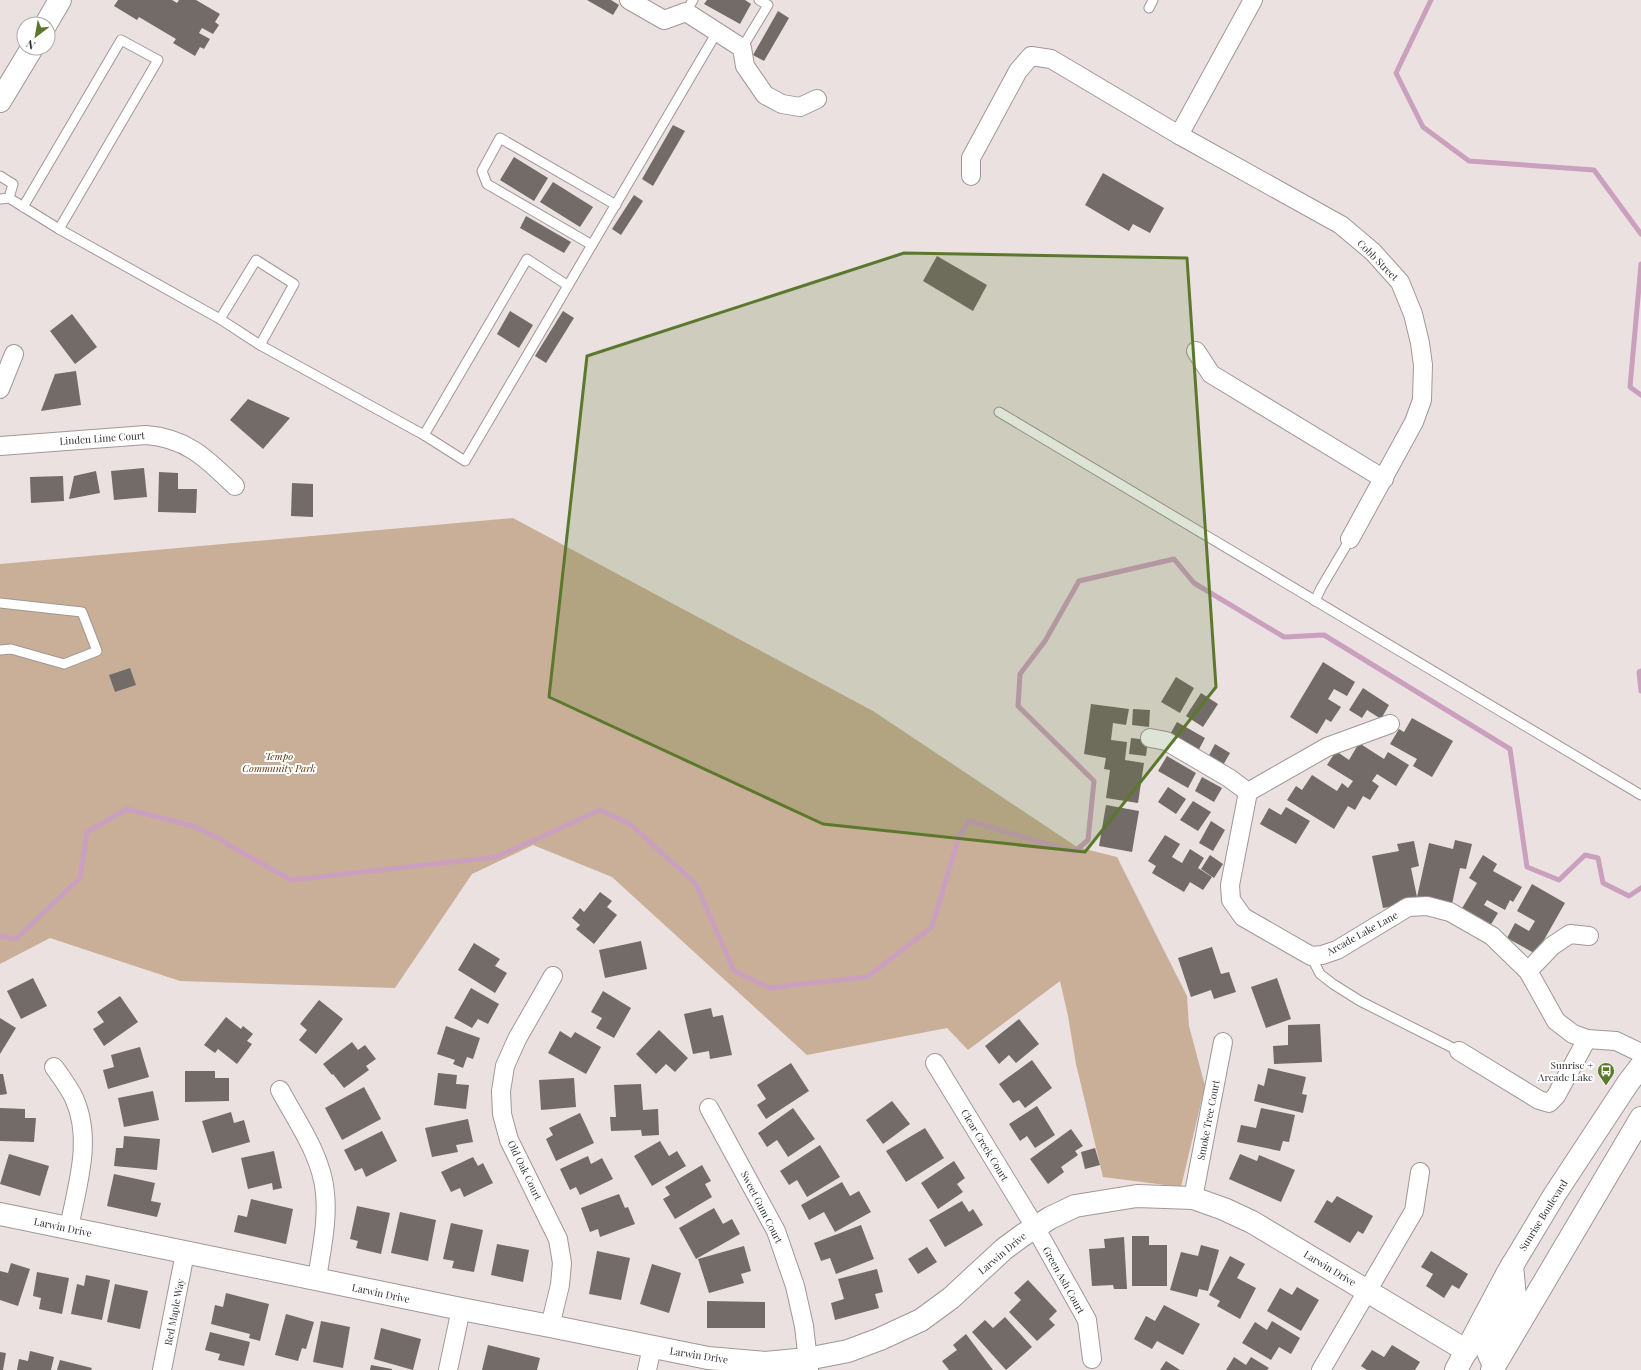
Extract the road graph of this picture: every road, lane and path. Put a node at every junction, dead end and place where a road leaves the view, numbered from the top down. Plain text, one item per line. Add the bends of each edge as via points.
1 (60, 0) edge
2 (629, 0) edge
3 (759, 0) edge
4 (1253, 0) edge
5 (689, 6) edge
6 (51, 16) edge
7 (717, 32) junction
8 (742, 48) junction
9 (27, 56) edge
10 (816, 99) dead end
11 (0, 101) edge
12 (1178, 135) junction
13 (0, 176) edge
14 (971, 176) dead end
15 (4, 198) edge
16 (616, 205) junction
17 (23, 207) junction
18 (59, 229) junction
19 (592, 245) junction
20 (567, 286) junction
21 (220, 319) junction
22 (260, 345) junction
23 (1196, 351) dead end
24 (14, 354) dead end
25 (0, 389) edge
26 (999, 412) dead end
27 (424, 435) junction
28 (0, 444) edge
29 (1384, 479) junction
30 (235, 486) dead end
31 (1350, 539) joint
32 (1315, 601) junction
33 (0, 603) edge
34 (0, 650) edge
35 (1390, 724) dead end
36 (1150, 738) dead end
37 (1248, 792) junction
38 (1641, 795) edge
39 (1589, 936) dead end
40 (1311, 956) junction
41 (1528, 971) junction
42 (553, 976) dead end
43 (1587, 1039) junction
44 (1223, 1042) dead end
45 (1459, 1051) joint
46 (1641, 1053) edge
47 (935, 1063) dead end
48 (1641, 1066) edge
49 (54, 1067) dead end
50 (280, 1090) dead end
51 (709, 1108) dead end
52 (1641, 1118) edge
53 (1420, 1172) dead end
54 (1193, 1198) junction
55 (0, 1214) edge
56 (1035, 1227) junction
57 (69, 1228) junction
58 (185, 1253) junction
59 (1512, 1265) junction
60 (317, 1279) junction
61 (1368, 1291) junction
62 (461, 1309) junction
63 (550, 1326) junction
64 (652, 1347) junction
65 (1467, 1351) junction
66 (1092, 1359) dead end
67 (808, 1364) edge
68 (1496, 1369) edge
69 (162, 1370) edge
70 (448, 1370) edge
71 (647, 1370) edge
72 (1321, 1370) edge
73 (1456, 1370) edge

1 - 6 street
2 - 5 street via 664,20
3 - 8 lane via 768,5
4 - 12 street
5 - 7 street
7 - 8 street
7 - 16 lane
8 - 10 street via 745,66 765,95 782,104 800,107
9 - 11 street
12 - 14 street, Cobb Street via 1051,59 1032,56 1018,71 971,158
12 - 29 street, Cobb Street via 1341,225 1373,252 1400,282 1413,314 1420,343 1423,365 1422,400 1414,422
13 - 15 lane via 12,184
15 - 17 lane
16 - 19 lane
16 - 19 lane via 500,138 482,171 487,184
17 - 18 lane
17 - 18 lane via 121,40 158,60
18 - 21 lane
19 - 20 lane
20 - 27 lane via 465,461
20 - 27 lane via 527,259
21 - 22 lane
21 - 22 lane via 256,260 294,284
22 - 27 lane
23 - 29 street via 1211,374
24 - 25 street
26 - 32 lane
28 - 30 street, Linden Lime Court via 139,435 159,436 177,440 193,449
29 - 31 street, Cobb Street
31 - 32 lane
32 - 38 lane
33 - 34 lane via 82,612 97,651 64,664 11,649
35 - 37 street via 1327,747
36 - 37 street via 1166,741 1230,778
37 - 40 street via 1230,885 1231,900 1243,916
39 - 41 street via 1570,934 1552,946
40 - 41 street, Arcade Lake Lane via 1337,950 1408,907 1427,906 1450,912 1492,936
40 - 45 lane via 1320,974 1333,984 1360,1001
41 - 43 street, Arcade Lake Lane via 1556,1021 1573,1034
42 - 63 street, Old Oak Court via 504,1066 501,1091 502,1114 509,1140 558,1239 562,1263
43 - 45 street via 1556,1096 1549,1103 1539,1100
43 - 46 street, Arcade Lake Lane via 1616,1041
44 - 54 street, Smoke Tree Court
47 - 56 street, Clear Creek Court
48 - 59 street, Sunrise Boulevard via 1560,1187
49 - 57 street via 73,1097 84,1135 83,1154
50 - 60 street via 318,1164 325,1192 326,1219
51 - 67 street, Sweet Gum Court via 776,1231 795,1286 804,1326
52 - 68 street
53 - 61 street via 1414,1211
54 - 56 street, Larwin Drive via 1137,1196 1075,1206
54 - 61 street, Larwin Drive via 1252,1222
55 - 57 street, Larwin Drive
56 - 66 street, Green Ash Court via 1087,1320
56 - 67 street, Larwin Drive via 1004,1249 951,1298 921,1320 880,1339
57 - 58 street, Larwin Drive
58 - 60 street, Larwin Drive
58 - 69 street, Red Maple Way
59 - 65 street, Sunrise Boulevard
59 - 68 street via 1515,1297 1493,1337 1488,1352
60 - 62 street, Larwin Drive
61 - 65 street, Larwin Drive
61 - 72 street
62 - 63 street, Larwin Drive
62 - 70 street
63 - 64 street, Larwin Drive
64 - 67 street, Larwin Drive via 708,1358
64 - 71 street
65 - 73 street, Sunrise Boulevard

